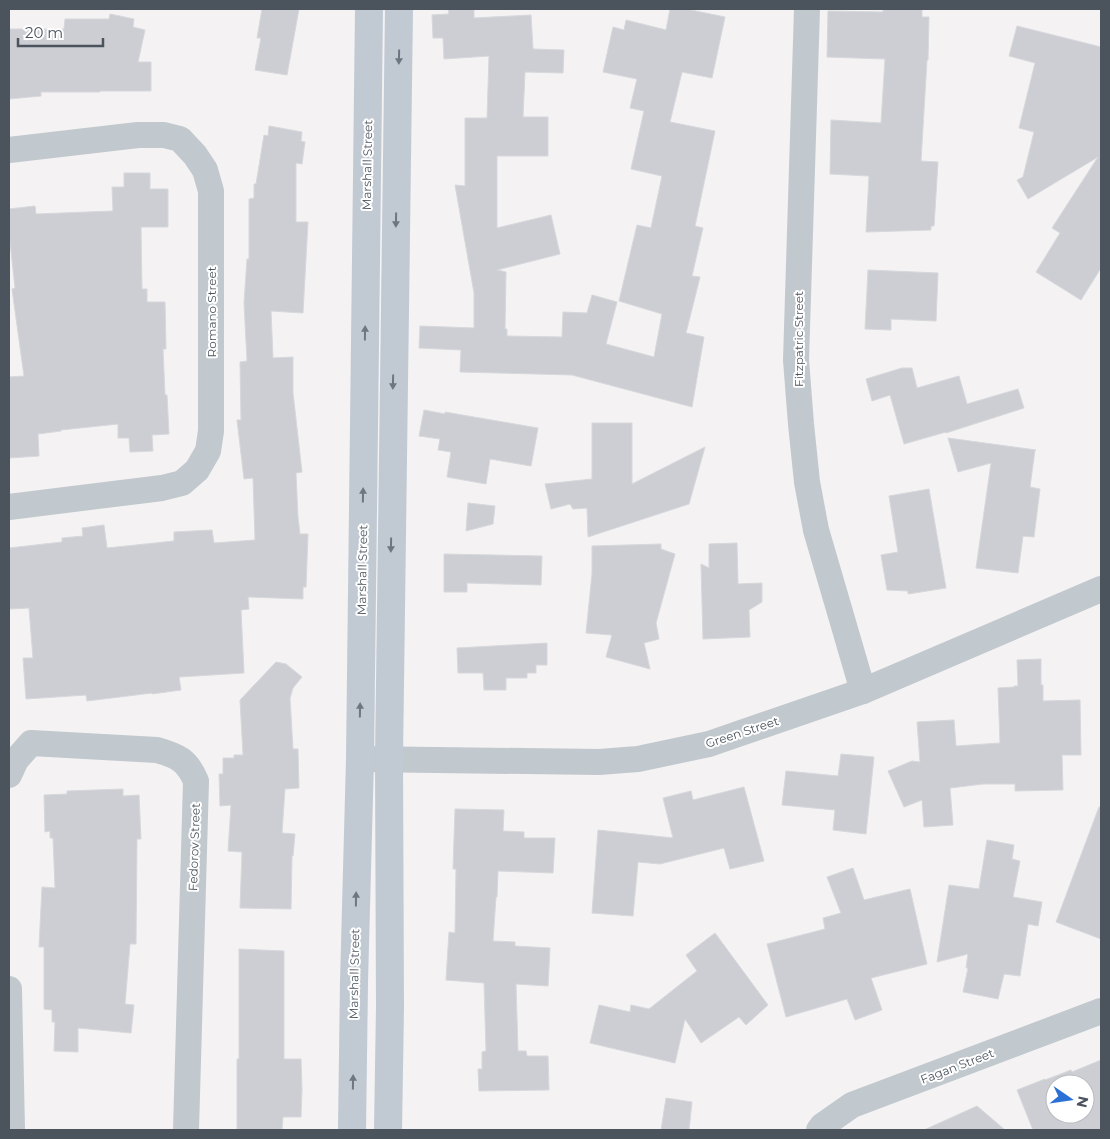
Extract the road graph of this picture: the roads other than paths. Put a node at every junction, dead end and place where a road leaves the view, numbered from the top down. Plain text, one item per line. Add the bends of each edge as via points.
1 (369, 9) edge
2 (399, 9) edge
3 (807, 9) edge
4 (9, 150) edge
5 (9, 507) edge
6 (1101, 589) edge
7 (863, 691) junction
8 (389, 758) junction
9 (360, 759) junction
10 (9, 774) edge
11 (9, 989) edge
12 (1101, 1011) edge
13 (10, 1095) edge
14 (12, 1130) edge
15 (186, 1130) edge
16 (352, 1130) edge
17 (388, 1130) edge
18 (819, 1130) edge

9 -> 1 street, Marshall Street
2 -> 8 street
3 - 7 street, Fitzpatric Street via 796,360 800,415 816,530
4 - 5 street, Romano Street via 138,135 164,135 180,139 195,155 205,170 212,191 211,431 208,452 197,470 182,483 162,488
6 - 7 street, Green Street
7 - 8 street, Green Street via 709,744 638,759 599,762
8 - 9 street, Green Street
8 - 17 street
16 -> 9 street, Marshall Street
10 - 15 street, Fedorov Street via 31,743 157,750 175,755 190,768 196,781
11 - 13 street
12 - 18 street, Fagan Street via 852,1105
13 - 14 street

